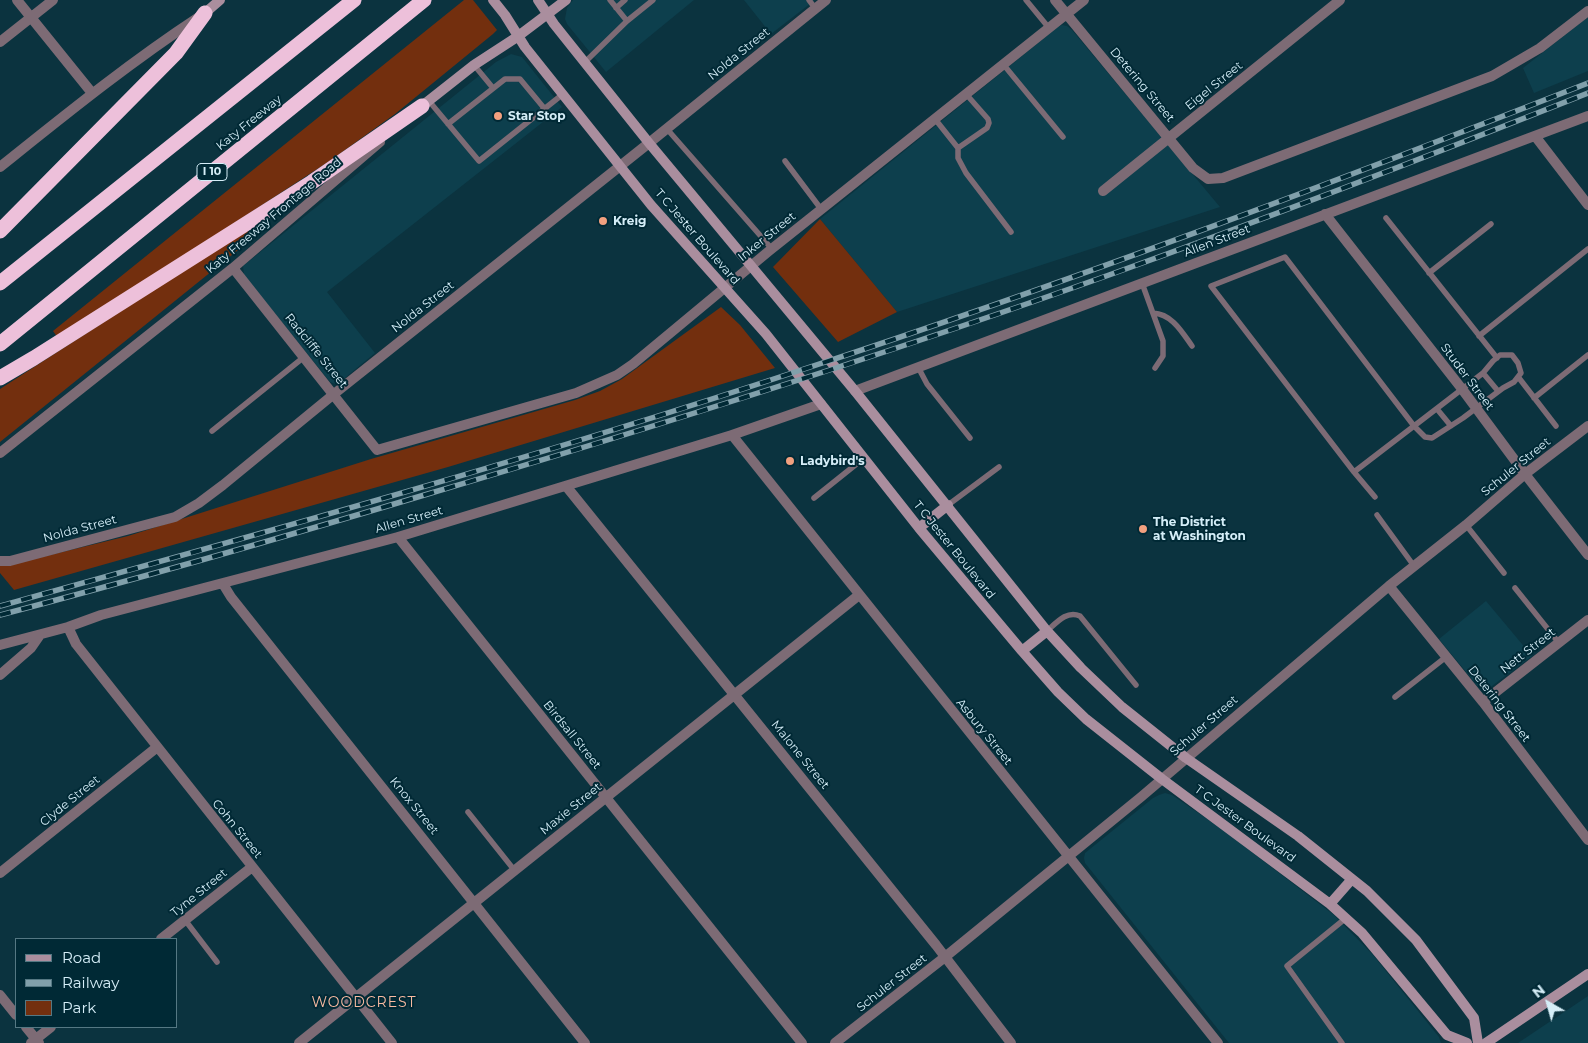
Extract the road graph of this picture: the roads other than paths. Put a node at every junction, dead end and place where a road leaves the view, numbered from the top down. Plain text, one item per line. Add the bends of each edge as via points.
1 (17, 0) edge
2 (53, 0) edge
3 (220, 0) edge
4 (354, 0) edge
5 (424, 0) edge
6 (493, 0) edge
7 (538, 0) edge
8 (566, 0) edge
9 (610, 0) edge
10 (625, 0) edge
11 (653, 0) edge
12 (826, 0) edge
13 (1026, 0) edge
14 (1055, 0) edge
15 (1084, 0) edge
16 (1340, 0) edge
17 (812, 4) edge
18 (616, 8) junction
19 (1588, 11) edge
20 (205, 13) junction
21 (1066, 14) junction
22 (548, 15) junction
23 (31, 18) junction
24 (627, 21) junction
25 (1049, 28) junction
26 (518, 37) junction
27 (0, 42) edge
28 (585, 62) junction
29 (1003, 64) junction
30 (474, 65) junction
31 (493, 88) junction
32 (92, 93) junction
33 (563, 93) junction
34 (966, 94) junction
35 (426, 104) junction
36 (544, 108) junction
37 (1588, 116) edge
38 (934, 119) junction
39 (448, 124) junction
40 (667, 128) junction
41 (1535, 136) junction
42 (1063, 138) dead end
43 (1169, 138) junction
44 (650, 144) junction
45 (958, 148) junction
46 (786, 161) dead end
47 (620, 166) junction
48 (0, 167) edge
49 (1103, 191) dead end
50 (1588, 206) edge
51 (822, 209) junction
52 (1325, 214) junction
53 (1386, 218) dead end
54 (1491, 224) dead end
55 (0, 231) edge
56 (1011, 232) dead end
57 (772, 249) junction
58 (1588, 250) edge
59 (752, 266) junction
60 (233, 268) junction
61 (1429, 273) junction
62 (1142, 283) junction
63 (0, 284) edge
64 (725, 288) junction
65 (1152, 314) junction
66 (1479, 336) junction
67 (0, 344) edge
68 (1192, 346) dead end
69 (1588, 355) edge
70 (304, 357) junction
71 (1496, 358) junction
72 (918, 367) junction
73 (1155, 368) dead end
74 (1483, 373) junction
75 (0, 378) edge
76 (1519, 378) junction
77 (1462, 389) junction
78 (855, 391) junction
79 (1498, 391) junction
80 (334, 394) junction
81 (1534, 398) junction
82 (821, 404) junction
83 (1476, 408) junction
84 (1437, 409) junction
85 (1414, 426) junction
86 (1451, 426) junction
87 (1556, 426) dead end
88 (1588, 426) edge
89 (212, 431) dead end
90 (732, 435) junction
91 (970, 438) dead end
92 (378, 450) joint
93 (0, 453) edge
94 (864, 458) junction
95 (999, 467) dead end
96 (1354, 472) junction
97 (1525, 474) junction
98 (566, 486) junction
99 (1375, 497) dead end
100 (814, 498) dead end
101 (948, 506) junction
102 (1377, 515) dead end
103 (1466, 525) junction
104 (919, 528) junction
105 (398, 537) junction
106 (1588, 555) edge
107 (0, 561) edge
108 (1414, 566) junction
109 (1504, 573) dead end
110 (224, 584) junction
111 (1389, 586) junction
112 (1515, 588) dead end
113 (859, 595) junction
114 (1588, 620) edge
115 (68, 628) junction
116 (1047, 630) junction
117 (40, 635) junction
118 (1558, 643) junction
119 (0, 645) edge
120 (1022, 651) junction
121 (1446, 657) junction
122 (0, 675) edge
123 (1136, 685) dead end
124 (735, 694) junction
125 (1395, 697) dead end
126 (1483, 702) junction
127 (156, 748) junction
128 (1186, 758) junction
129 (1162, 778) junction
130 (606, 797) junction
131 (468, 812) dead end
132 (1588, 820) edge
133 (1579, 828) junction
134 (1588, 840) edge
135 (1068, 856) junction
136 (252, 867) junction
137 (515, 871) junction
138 (0, 873) edge
139 (1352, 879) junction
140 (475, 903) junction
141 (1330, 904) junction
142 (1346, 918) junction
143 (185, 920) junction
144 (162, 938) edge
145 (945, 957) junction
146 (217, 962) dead end
147 (1588, 974) edge
148 (0, 994) edge
149 (356, 998) junction
150 (15, 1014) edge
151 (27, 1028) edge
152 (50, 1028) edge
153 (35, 1042) edge
154 (299, 1043) edge
155 (392, 1043) edge
156 (585, 1043) edge
157 (802, 1043) edge
158 (835, 1043) edge
159 (1010, 1043) edge
160 (1218, 1043) edge
161 (1342, 1043) edge
162 (1467, 1043) edge
163 (1478, 1043) edge
164 (1486, 1043) edge

1 - 23 street
2 - 23 street
3 - 20 main road
4 - 63 highway
5 - 67 highway, Katy Freeway / I 10
6 - 26 main road, T C Jester Boulevard
7 - 22 main road, T C Jester Boulevard
8 - 22 main road, Katy Freeway Frontage Road
9 - 18 lane
10 - 18 lane
11 - 24 lane
12 - 17 street, Nolda Street
13 - 25 lane
14 - 21 street, Detering Street
15 - 21 street, Inker Street
16 - 43 street, Eigel Street
17 - 40 street, Nolda Street
18 - 24 lane
19 - 43 street, Detering Street via 1540,48 1492,76 1223,178 1208,179 1193,168
20 - 32 street
20 - 55 highway via 176,53
21 - 25 street, Inker Street
21 - 43 street, Detering Street
22 - 26 main road, Katy Freeway Frontage Road
22 - 28 main road, T C Jester Boulevard
23 - 27 street
23 - 32 street
24 - 28 lane
25 - 29 street, Inker Street
26 - 30 main road, Katy Freeway Frontage Road
26 - 33 main road, T C Jester Boulevard
28 - 44 main road, T C Jester Boulevard
29 - 34 street, Inker Street
29 - 42 lane
30 - 31 lane
30 - 35 main road, Katy Freeway Frontage Road
31 - 36 lane via 505,79 520,79
31 - 39 lane
32 - 48 street
33 - 36 lane
33 - 47 main road, T C Jester Boulevard
34 - 38 street, Inker Street
34 - 45 lane via 989,123 987,128
35 - 39 lane
35 - 60 street, Katy Freeway Frontage Road
35 - 75 highway via 312,182
36 - 39 lane via 479,161
37 - 41 street, Allen Street
38 - 45 lane
38 - 51 street, Inker Street
40 - 44 street, Nolda Street
40 - 57 lane
41 - 50 street
41 - 52 street, Allen Street
43 - 49 street, Eigel Street
44 - 47 street, Nolda Street
44 - 59 main road, T C Jester Boulevard
45 - 56 lane via 960,165
46 - 51 lane
47 - 64 main road, T C Jester Boulevard
47 - 80 street, Nolda Street
51 - 57 street, Inker Street
52 - 62 street, Allen Street
52 - 77 street, Studer Street
53 - 61 lane
54 - 61 lane
57 - 59 street, Inker Street
58 - 66 lane
59 - 64 street, Inker Street
59 - 78 main road, T C Jester Boulevard
60 - 70 street, Radcliffe Street
60 - 93 street, Katy Freeway Frontage Road
61 - 66 lane
62 - 65 lane
62 - 72 street, Allen Street
64 - 82 main road, T C Jester Boulevard
64 - 92 street, Inker Street via 633,364 609,378 576,393
65 - 68 lane via 1168,318
65 - 73 lane via 1164,351
66 - 71 lane
69 - 81 lane
70 - 80 street, Radcliffe Street
70 - 89 lane
71 - 74 lane
71 - 76 lane via 1512,355 1518,363
72 - 78 street, Allen Street
72 - 91 lane via 927,384
74 - 77 lane
74 - 79 lane
76 - 79 lane
76 - 81 lane
77 - 83 street, Studer Street
77 - 84 lane
78 - 101 main road, T C Jester Boulevard
79 - 83 lane
80 - 92 street, Radcliffe Street
80 - 107 street, Nolda Street via 224,485 175,517
81 - 87 lane
82 - 90 street, Allen Street
82 - 94 main road, T C Jester Boulevard
83 - 86 lane
83 - 97 street, Studer Street
84 - 85 lane
84 - 86 lane
85 - 86 lane via 1425,437 1432,438
85 - 96 lane
85 - 96 lane via 1285,257 1211,286
88 - 97 street, Schuler Street
90 - 98 street, Allen Street
90 - 113 street, Asbury Street
94 - 100 lane
94 - 104 main road, T C Jester Boulevard
95 - 101 lane
96 - 99 lane
97 - 103 street, Schuler Street
97 - 106 street, Studer Street
98 - 105 street, Allen Street
98 - 124 street, Malone Street
101 - 104 main road
101 - 116 main road, T C Jester Boulevard
102 - 108 lane
103 - 108 street, Schuler Street
103 - 109 lane
104 - 120 main road, T C Jester Boulevard
105 - 110 street, Allen Street
105 - 130 street, Birdsall Street
108 - 111 street, Schuler Street
110 - 115 street, Allen Street
110 - 140 street, Knox Street via 231,598
111 - 121 street, Detering Street
111 - 128 street, Schuler Street
112 - 118 lane
113 - 124 street, Maxie Street
113 - 135 street, Asbury Street
114 - 118 street, Nett Street
115 - 117 street, Allen Street
115 - 127 street, Cohn Street via 76,644
116 - 120 main road
116 - 123 lane via 1067,615 1080,616
116 - 128 main road, T C Jester Boulevard via 1122,707
117 - 119 street, Allen Street
117 - 122 street via 31,648
118 - 126 street, Nett Street
120 - 129 main road, T C Jester Boulevard via 1086,719
121 - 125 lane
121 - 126 street, Detering Street
124 - 130 street, Maxie Street
124 - 145 street, Malone Street
126 - 133 street, Detering Street
127 - 136 street, Cohn Street
127 - 138 street, Clyde Street
128 - 129 street, Schuler Street
128 - 139 main road, T C Jester Boulevard via 1298,836
129 - 135 street, Schuler Street
129 - 141 main road, T C Jester Boulevard
130 - 137 street, Maxie Street
130 - 157 street, Birdsall Street
131 - 137 lane
132 - 133 street
133 - 134 street, Detering Street
135 - 145 street, Schuler Street
135 - 160 street, Asbury Street
136 - 143 street, Tyne Street
136 - 149 street, Cohn Street
137 - 140 street, Maxie Street
139 - 141 main road
139 - 163 main road, T C Jester Boulevard via 1416,940 1474,1018
140 - 149 street, Maxie Street
140 - 156 street, Knox Street
141 - 142 main road, T C Jester Boulevard
142 - 161 lane via 1288,966
142 - 162 main road, T C Jester Boulevard via 1447,1036
143 - 144 street, Tyne Street
143 - 146 lane
145 - 158 street, Schuler Street
145 - 159 street, Malone Street
147 - 164 main road
148 - 150 street
149 - 154 street, Maxie Street
149 - 155 street, Cohn Street
151 - 153 street
152 - 153 street

